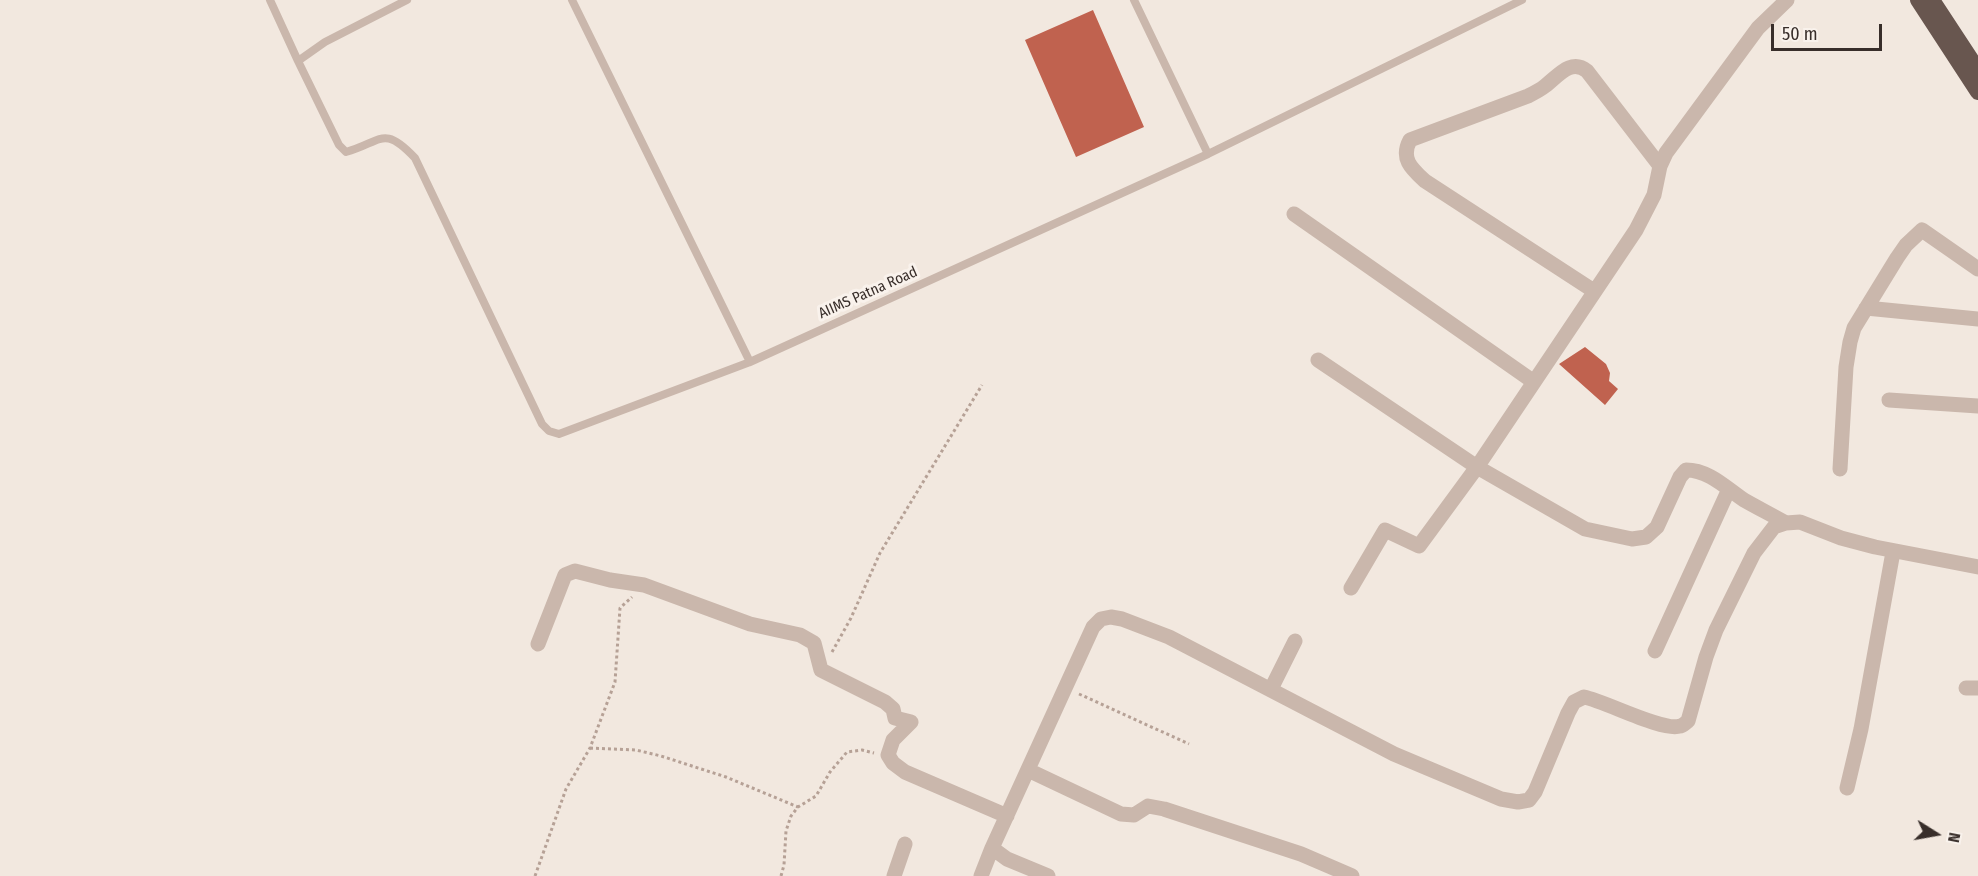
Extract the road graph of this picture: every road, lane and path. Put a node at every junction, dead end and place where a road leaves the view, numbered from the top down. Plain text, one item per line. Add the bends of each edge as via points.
1 (270, 0) edge
2 (407, 0) edge
3 (572, 0) edge
4 (1134, 0) edge
5 (1522, 0) edge
6 (1787, 0) edge
7 (1918, 0) edge
8 (1932, 0) edge
9 (298, 61) junction
10 (1978, 70) edge
11 (1978, 92) edge
12 (1208, 154) junction
13 (1660, 166) junction
14 (1294, 214) dead end
15 (1978, 269) edge
16 (1594, 291) junction
17 (1866, 308) junction
18 (1978, 319) edge
19 (1318, 360) dead end
20 (750, 362) junction
21 (1534, 382) junction
22 (982, 385) dead end
23 (1889, 400) dead end
24 (1978, 406) edge
25 (1477, 467) junction
26 (1840, 469) dead end
27 (1729, 489) junction
28 (1786, 523) junction
29 (1893, 552) junction
30 (1978, 567) edge
31 (644, 585) junction
32 (1351, 588) dead end
33 (1295, 641) dead end
34 (538, 644) dead end
35 (1655, 651) dead end
36 (821, 670) junction
37 (1066, 688) junction
38 (1271, 689) junction
39 (1190, 744) dead end
40 (590, 748) junction
41 (888, 755) junction
42 (1028, 770) junction
43 (1847, 788) dead end
44 (798, 807) junction
45 (1007, 816) junction
46 (904, 844) dead end
47 (992, 848) junction
48 (1045, 875) edge
49 (535, 876) edge
50 (781, 876) edge
51 (894, 876) edge
52 (981, 876) edge
53 (1352, 876) edge

1 - 9 lane
2 - 9 lane via 325,42
3 - 20 lane
4 - 12 lane
5 - 12 lane, AIIMS Patna Road
6 - 13 street via 1758,28 1676,138
7 - 11 highway
8 - 10 highway
9 - 20 lane, AIIMS Patna Road via 339,146 346,152 378,139 393,138 415,158 542,424 549,431 559,434
12 - 20 lane, AIIMS Patna Road
13 - 16 street via 1646,211
13 - 16 street via 1581,66 1566,69 1528,96 1410,140 1407,159 1425,182
14 - 21 street
15 - 17 street via 1922,230 1906,245
16 - 21 street
17 - 18 street
17 - 26 street via 1854,328 1847,353
19 - 25 street
21 - 25 street
22 - 36 path via 880,553 851,618
23 - 24 street
25 - 27 street via 1586,529 1632,539 1646,537 1657,527 1686,470 1698,470
25 - 32 street via 1419,546 1385,530
27 - 28 street
27 - 35 street
28 - 29 street via 1800,522
28 - 38 street via 1774,527 1765,537 1731,598 1706,657 1688,721 1679,727 1670,726 1584,697 1574,702 1568,713 1529,800 1501,799 1415,764
29 - 30 street
29 - 43 street
31 - 34 street via 575,571 565,575
31 - 36 street via 750,624 800,634 814,643
31 - 40 path via 620,608 615,682
33 - 38 street
36 - 41 street via 885,702 893,709 895,718 911,722 893,740
37 - 38 street via 1093,627 1101,619 1111,617 1169,638
37 - 39 path
37 - 42 street
40 - 44 path via 636,750 661,756
40 - 49 path via 566,789
41 - 44 path via 862,750 847,752 816,796
41 - 45 street via 905,771
42 - 45 street
42 - 53 street via 1121,814 1134,815 1148,806 1164,809 1301,854
44 - 50 path via 786,831
45 - 47 street
46 - 51 street
47 - 48 street
47 - 52 street

